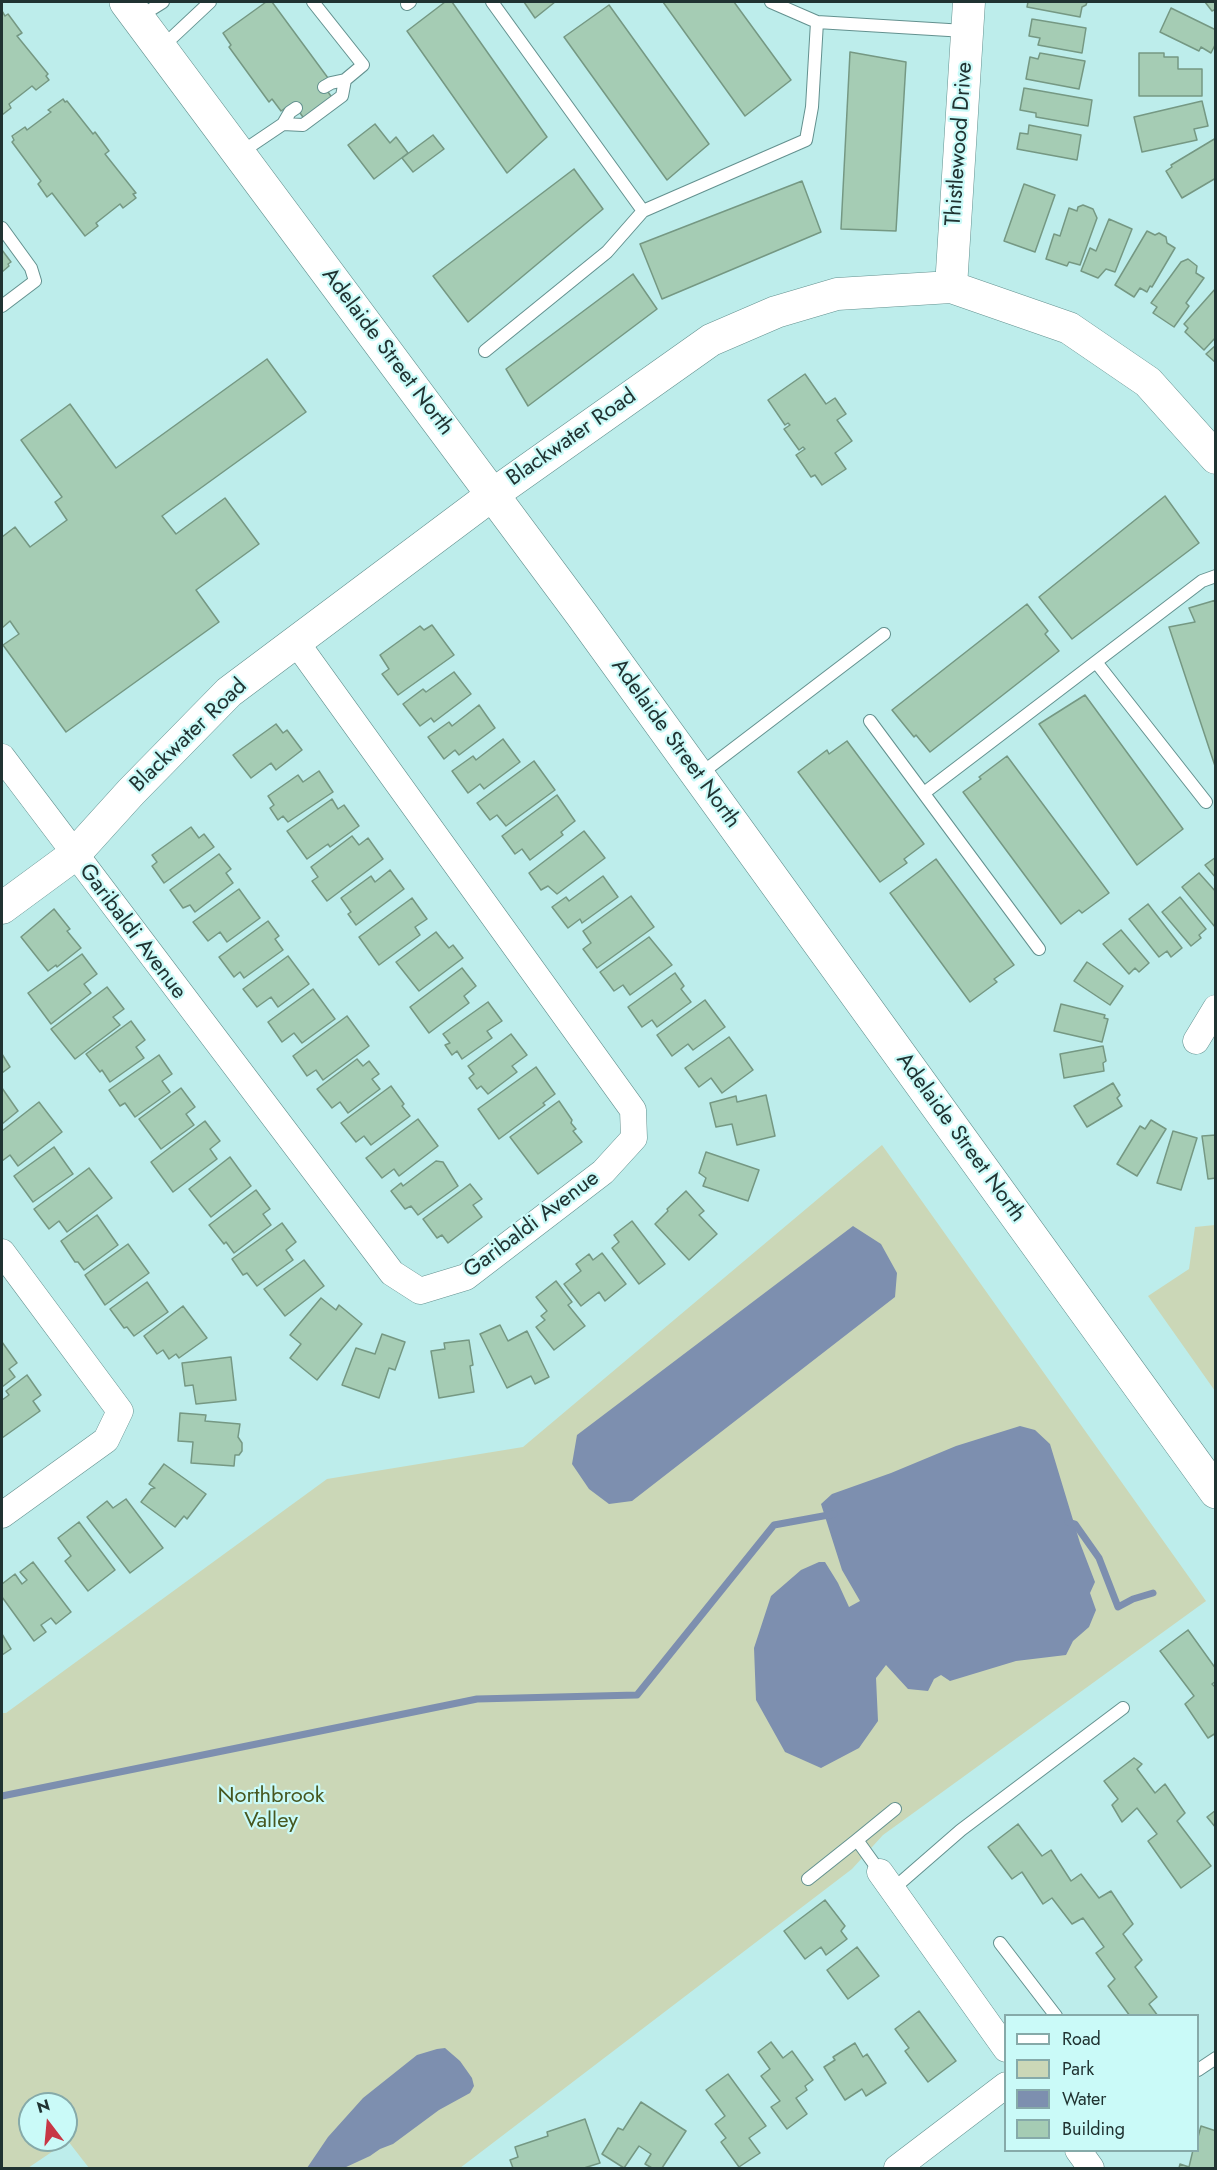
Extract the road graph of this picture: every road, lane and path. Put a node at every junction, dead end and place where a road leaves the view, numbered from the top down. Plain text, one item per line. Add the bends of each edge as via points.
1 (210, 2) edge
2 (312, 2) edge
3 (492, 2) edge
4 (771, 2) edge
5 (142, 7) edge
6 (968, 17) edge
7 (817, 22) junction
8 (161, 48) junction
9 (345, 80) junction
10 (324, 87) dead end
11 (296, 108) dead end
12 (283, 124) junction
13 (239, 153) junction
14 (643, 211) junction
15 (2, 228) edge
16 (951, 287) junction
17 (2, 306) edge
18 (485, 351) dead end
19 (1215, 458) edge
20 (492, 495) junction
21 (1215, 576) edge
22 (884, 634) dead end
23 (296, 642) junction
24 (1096, 662) junction
25 (870, 721) dead end
26 (2, 757) edge
27 (698, 776) junction
28 (924, 793) junction
29 (1206, 802) dead end
30 (74, 855) junction
31 (2, 908) edge
32 (1039, 949) dead end
33 (1215, 1008) edge
34 (1196, 1041) dead end
35 (2, 1251) edge
36 (1215, 1492) edge
37 (2, 1515) edge
38 (1123, 1708) dead end
39 (895, 1809) dead end
40 (857, 1840) junction
41 (808, 1879) dead end
42 (886, 1881) junction
43 (1000, 1943) dead end
44 (1054, 2014) edge
45 (1004, 2048) edge
46 (1215, 2058) edge
47 (1199, 2069) edge
48 (1004, 2086) edge
49 (897, 2169) edge

1 - 8 lane
2 - 9 lane via 363,65
3 - 14 lane
4 - 7 lane
5 - 8 main road, Adelaide Street North
6 - 7 lane
6 - 16 street, Thistlewood Drive
7 - 14 lane via 806,140
8 - 13 main road, Adelaide Street North
9 - 10 lane
9 - 12 lane via 342,96 303,125
11 - 12 lane
12 - 13 lane
13 - 20 main road, Adelaide Street North
14 - 18 lane via 607,252
15 - 17 lane via 31,267 35,281
16 - 19 street, Blackwater Road via 1069,328 1148,382
16 - 20 street, Blackwater Road via 837,294 776,312 711,340
20 - 23 street, Blackwater Road
20 - 27 main road, Adelaide Street North
21 - 24 lane
22 - 27 lane
23 - 30 street, Blackwater Road via 229,692
23 - 30 street, Garibaldi Avenue via 633,1110 634,1138 603,1172 466,1278 420,1291 392,1273
24 - 28 lane
24 - 29 lane
25 - 28 lane
26 - 30 street, Garibaldi Avenue
27 - 36 main road, Adelaide Street North
28 - 32 lane
30 - 31 street, Blackwater Road
33 - 34 street
35 - 37 street via 120,1411 106,1440
38 - 42 lane via 961,1830
39 - 40 lane
40 - 41 lane
40 - 42 lane
42 - 45 street
43 - 44 lane
46 - 47 lane
48 - 49 street

